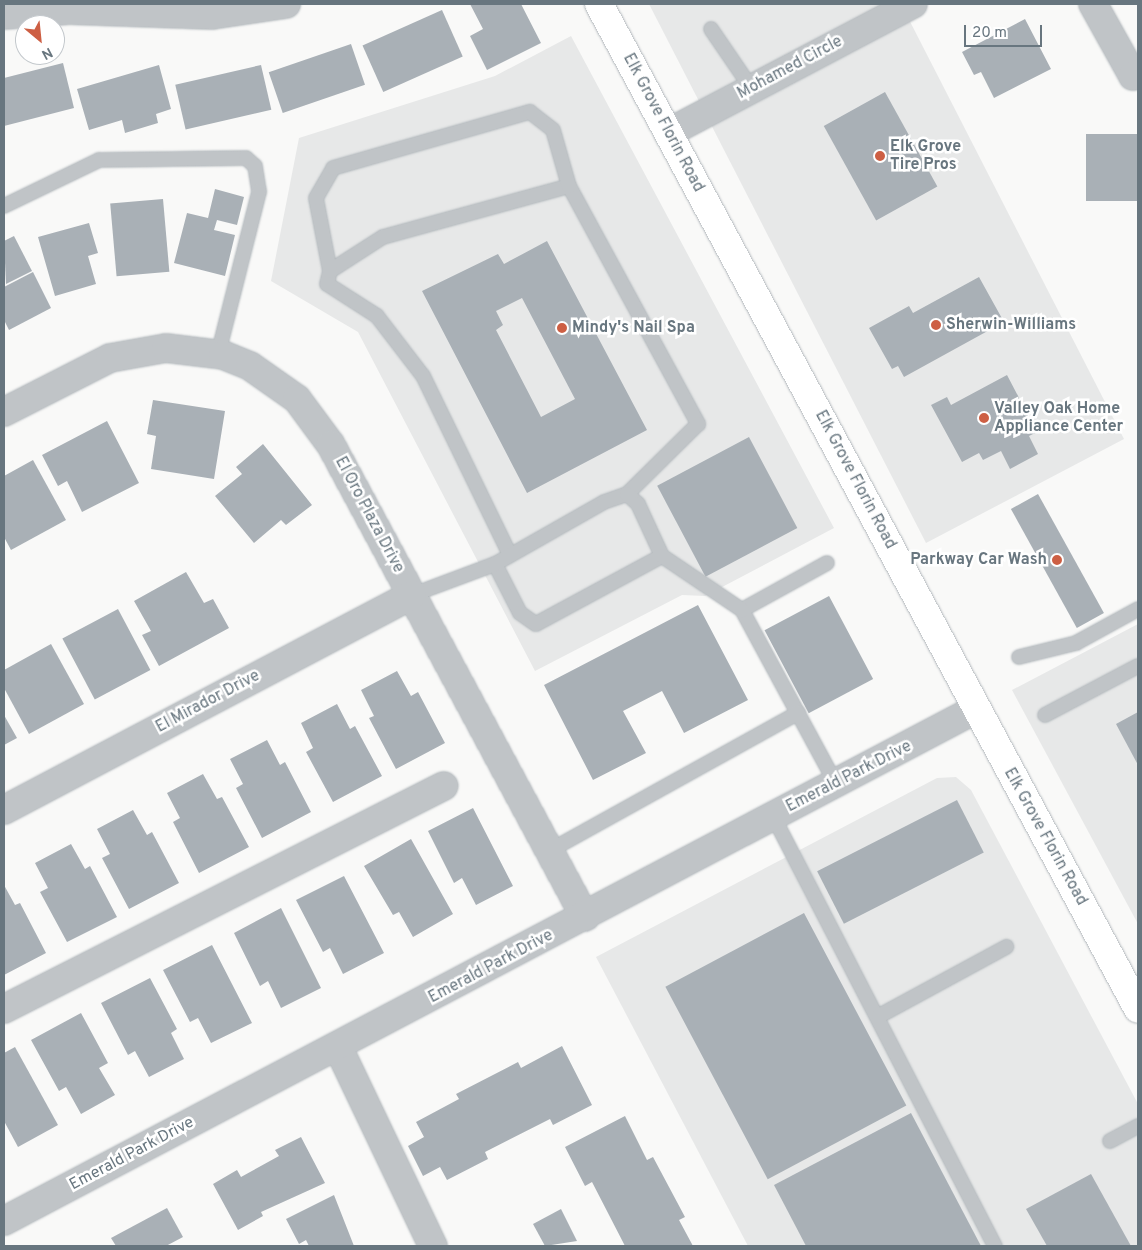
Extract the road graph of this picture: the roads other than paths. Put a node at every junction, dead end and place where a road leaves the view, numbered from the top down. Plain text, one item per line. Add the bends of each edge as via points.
1 (286, 4) edge
2 (599, 4) edge
3 (1094, 4) edge
4 (901, 7) edge
5 (245, 8) edge
6 (4, 15) edge
7 (711, 29) dead end
8 (1138, 73) edge
9 (752, 89) junction
10 (668, 133) junction
11 (569, 186) junction
12 (4, 206) edge
13 (330, 271) junction
14 (218, 354) junction
15 (4, 412) edge
16 (627, 494) junction
17 (510, 555) junction
18 (662, 556) junction
19 (827, 563) dead end
20 (495, 564) junction
21 (412, 595) junction
22 (1138, 608) edge
23 (742, 610) junction
24 (1019, 657) dead end
25 (1138, 666) edge
26 (976, 709) junction
27 (798, 713) junction
28 (1045, 715) dead end
29 (444, 786) dead end
30 (837, 786) junction
31 (4, 810) edge
32 (773, 816) junction
33 (549, 851) junction
34 (585, 917) junction
35 (1006, 947) dead end
36 (4, 1009) edge
37 (1138, 1009) edge
38 (879, 1016) junction
39 (338, 1046) junction
40 (1138, 1126) edge
41 (1110, 1141) dead end
42 (4, 1221) edge
43 (433, 1246) edge
44 (995, 1246) edge

1 - 5 street
2 - 10 main road, Elk Grove Florin Road
3 - 8 street via 1133,76
4 - 9 street, Mohamed Circle
5 - 6 street via 156,16 41,11
7 - 9 lane
9 - 10 street, Mohamed Circle
10 - 26 main road, Elk Grove Florin Road
11 - 13 lane via 384,236
11 - 13 lane via 553,130 530,112 333,168 316,198
11 - 16 lane via 698,424
12 - 14 lane via 99,160 246,158 255,166 259,192
13 - 17 lane via 327,284 378,316 423,376
14 - 15 street, El Oro Plaza Drive via 166,348 110,358
14 - 21 street, El Oro Plaza Drive via 274,381 316,421
16 - 17 lane via 604,502
16 - 18 lane via 638,504
17 - 20 lane
18 - 20 lane via 536,624 520,613
18 - 23 lane
19 - 23 lane
20 - 21 lane
21 - 31 street, El Mirador Drive
21 - 33 street, El Oro Plaza Drive
22 - 24 lane via 1076,643
23 - 27 lane
25 - 28 lane
26 - 30 street, Emerald Park Drive
26 - 37 main road, Elk Grove Florin Road
27 - 30 lane
27 - 33 lane
29 - 36 street
30 - 32 street, Emerald Park Drive
32 - 34 street, Emerald Park Drive
32 - 38 lane
33 - 34 street, El Oro Plaza Drive
34 - 39 street, Emerald Park Drive
35 - 38 lane
38 - 44 lane
39 - 42 street, Emerald Park Drive
39 - 43 street
40 - 41 lane

